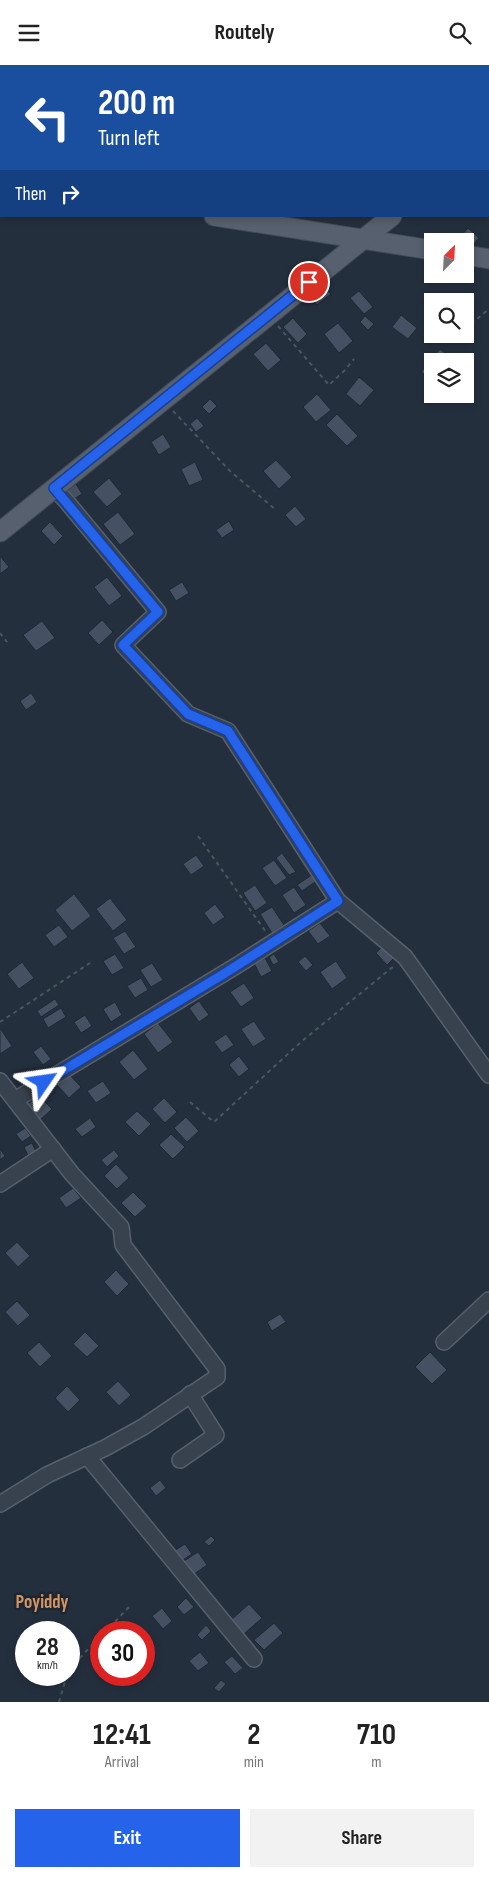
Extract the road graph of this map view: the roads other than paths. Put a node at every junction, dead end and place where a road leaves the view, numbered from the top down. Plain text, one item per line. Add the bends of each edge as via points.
1 (220, 217) edge
2 (391, 217) edge
3 (362, 239) junction
4 (424, 249) edge
5 (474, 256) edge
6 (489, 259) edge
7 (54, 488) junction
8 (0, 532) edge
9 (338, 901) junction
10 (489, 1075) edge
11 (0, 1081) edge
12 (15, 1100) junction
13 (53, 1149) junction
14 (0, 1184) edge
15 (489, 1300) edge
16 (444, 1342) dead end
17 (190, 1394) junction
18 (87, 1456) junction
19 (180, 1460) dead end
20 (0, 1504) edge
21 (254, 1659) dead end

1 - 3 main road
2 - 3 main road
3 - 4 main road
3 - 7 main road
5 - 6 main road
7 - 8 main road
7 - 9 street via 158,612 123,645 188,714 228,731
9 - 10 street via 405,957
9 - 12 street
11 - 12 street
12 - 13 street
13 - 14 street
13 - 17 street via 121,1227 123,1245 217,1369 217,1377
15 - 16 street
17 - 18 street via 143,1427
17 - 19 street via 216,1435
18 - 20 street via 47,1475
18 - 21 street

